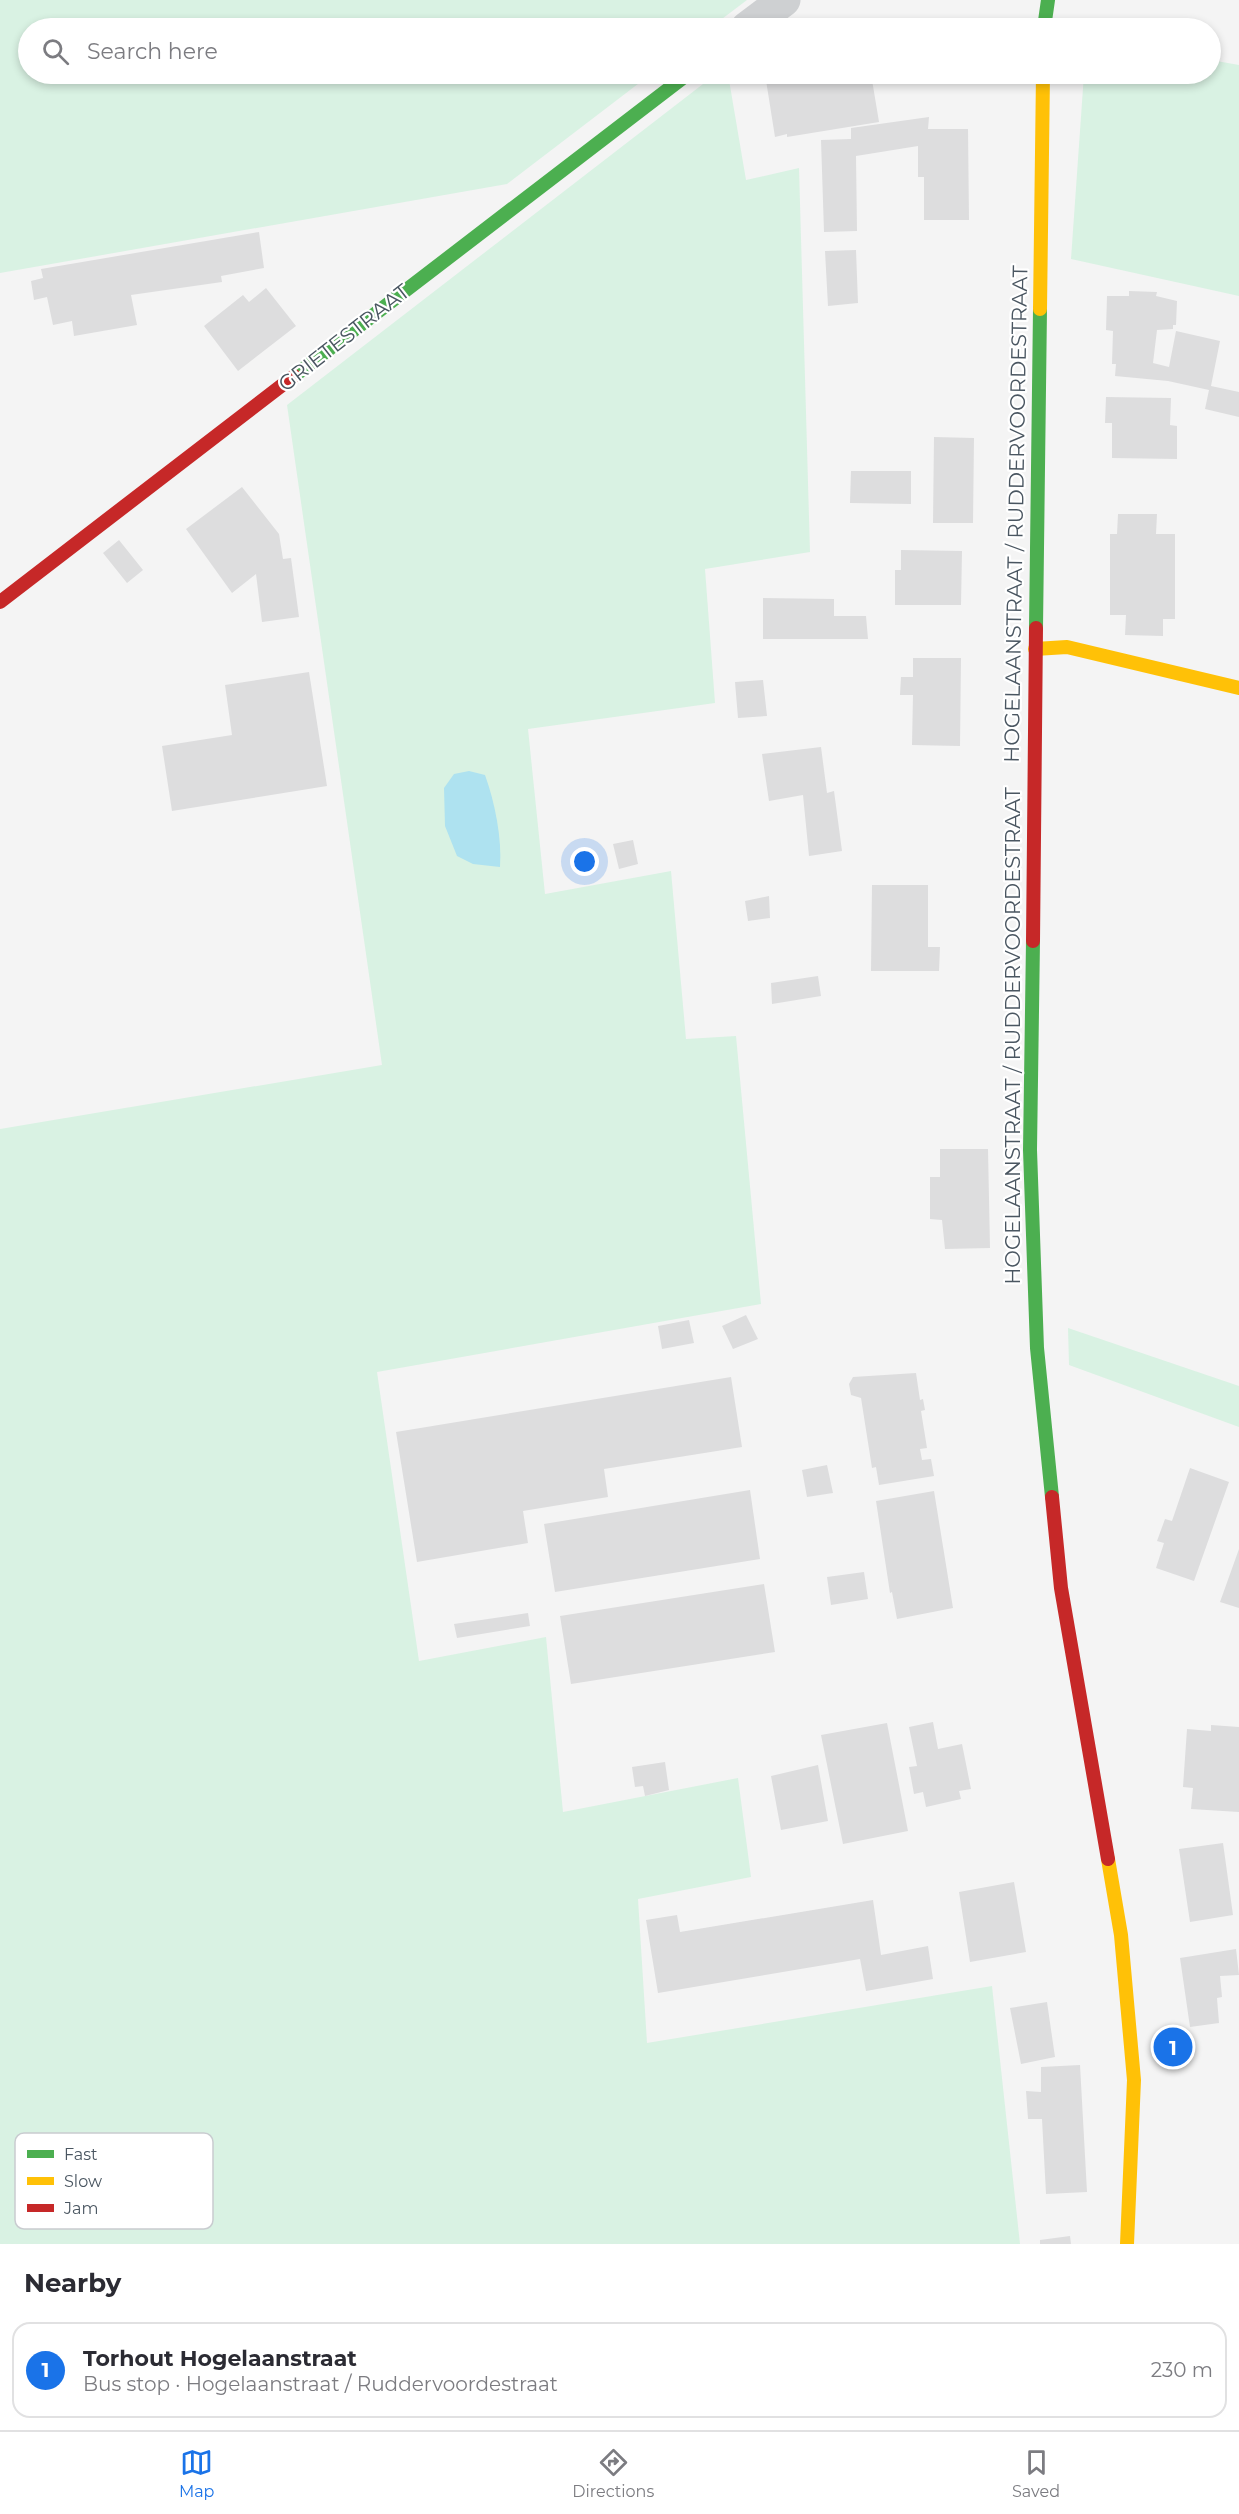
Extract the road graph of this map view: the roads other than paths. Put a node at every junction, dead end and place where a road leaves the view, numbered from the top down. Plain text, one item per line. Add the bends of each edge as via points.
1 (784, 0) edge
2 (1048, 0) edge
3 (760, 18) edge
4 (1045, 18) edge
5 (675, 84) edge
6 (1043, 84) edge
7 (0, 602) edge
8 (1035, 649) junction
9 (1239, 688) edge
10 (1127, 2244) edge

1 - 3 street
2 - 4 street
5 - 7 street, GRIETESTRAAT
6 - 8 street, HOGELAANSTRAAT / RUDDERVOORDESTRAAT
8 - 9 street via 1067,647
8 - 10 street, HOGELAANSTRAAT / RUDDERVOORDESTRAAT via 1030,1150 1037,1348 1064,1612 1121,1935 1134,2080

